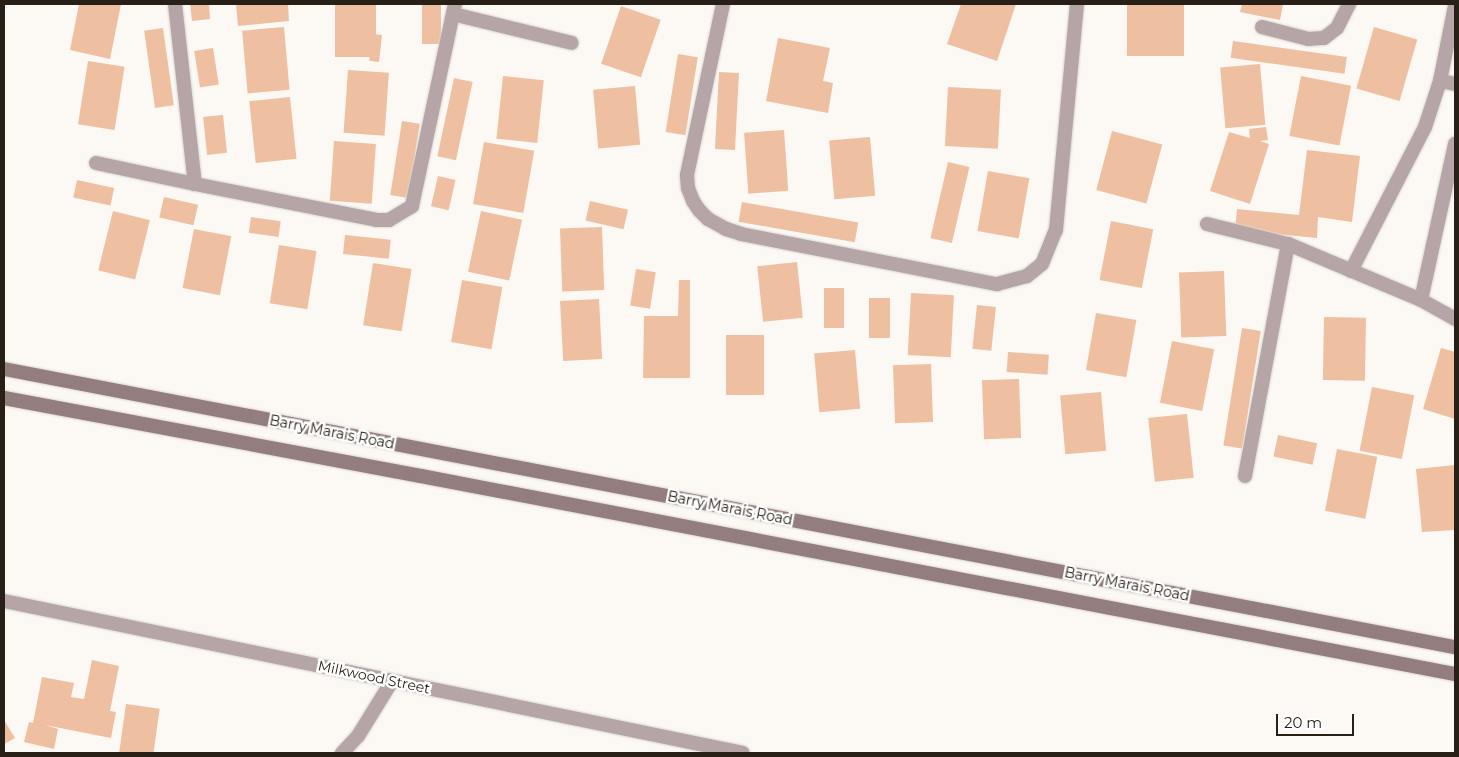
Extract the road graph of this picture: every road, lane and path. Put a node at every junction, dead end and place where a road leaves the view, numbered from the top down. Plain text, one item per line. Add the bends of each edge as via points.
1 (176, 4) edge
2 (723, 4) edge
3 (1077, 4) edge
4 (1349, 4) edge
5 (1455, 6) edge
6 (454, 9) edge
7 (1262, 27) dead end
8 (572, 43) dead end
9 (1440, 81) junction
10 (1455, 84) edge
11 (1455, 144) edge
12 (96, 163) dead end
13 (196, 184) junction
14 (1207, 224) dead end
15 (1288, 244) junction
16 (1351, 271) junction
17 (1421, 300) junction
18 (1455, 318) edge
19 (4, 369) edge
20 (4, 398) edge
21 (1245, 476) dead end
22 (4, 601) edge
23 (1455, 647) edge
24 (1455, 674) edge
25 (392, 681) junction
26 (342, 753) edge
27 (744, 753) edge

1 - 13 street
2 - 3 street via 687,175 693,201 708,219 741,234 997,284 1027,276 1042,264 1056,230
4 - 7 street via 1336,28 1324,38 1308,39
5 - 9 street
6 - 8 street
6 - 13 street via 417,190 412,206 400,215 389,220 376,220
9 - 10 street
9 - 16 street via 1425,127
11 - 17 street
12 - 13 street
14 - 15 street
15 - 16 street
15 - 21 street
16 - 17 street
17 - 18 street
19 - 23 main road, Barry Marais Road
20 - 24 main road, Barry Marais Road
22 - 25 street, Milkwood Street
25 - 26 street via 358,736
25 - 27 street, Milkwood Street

